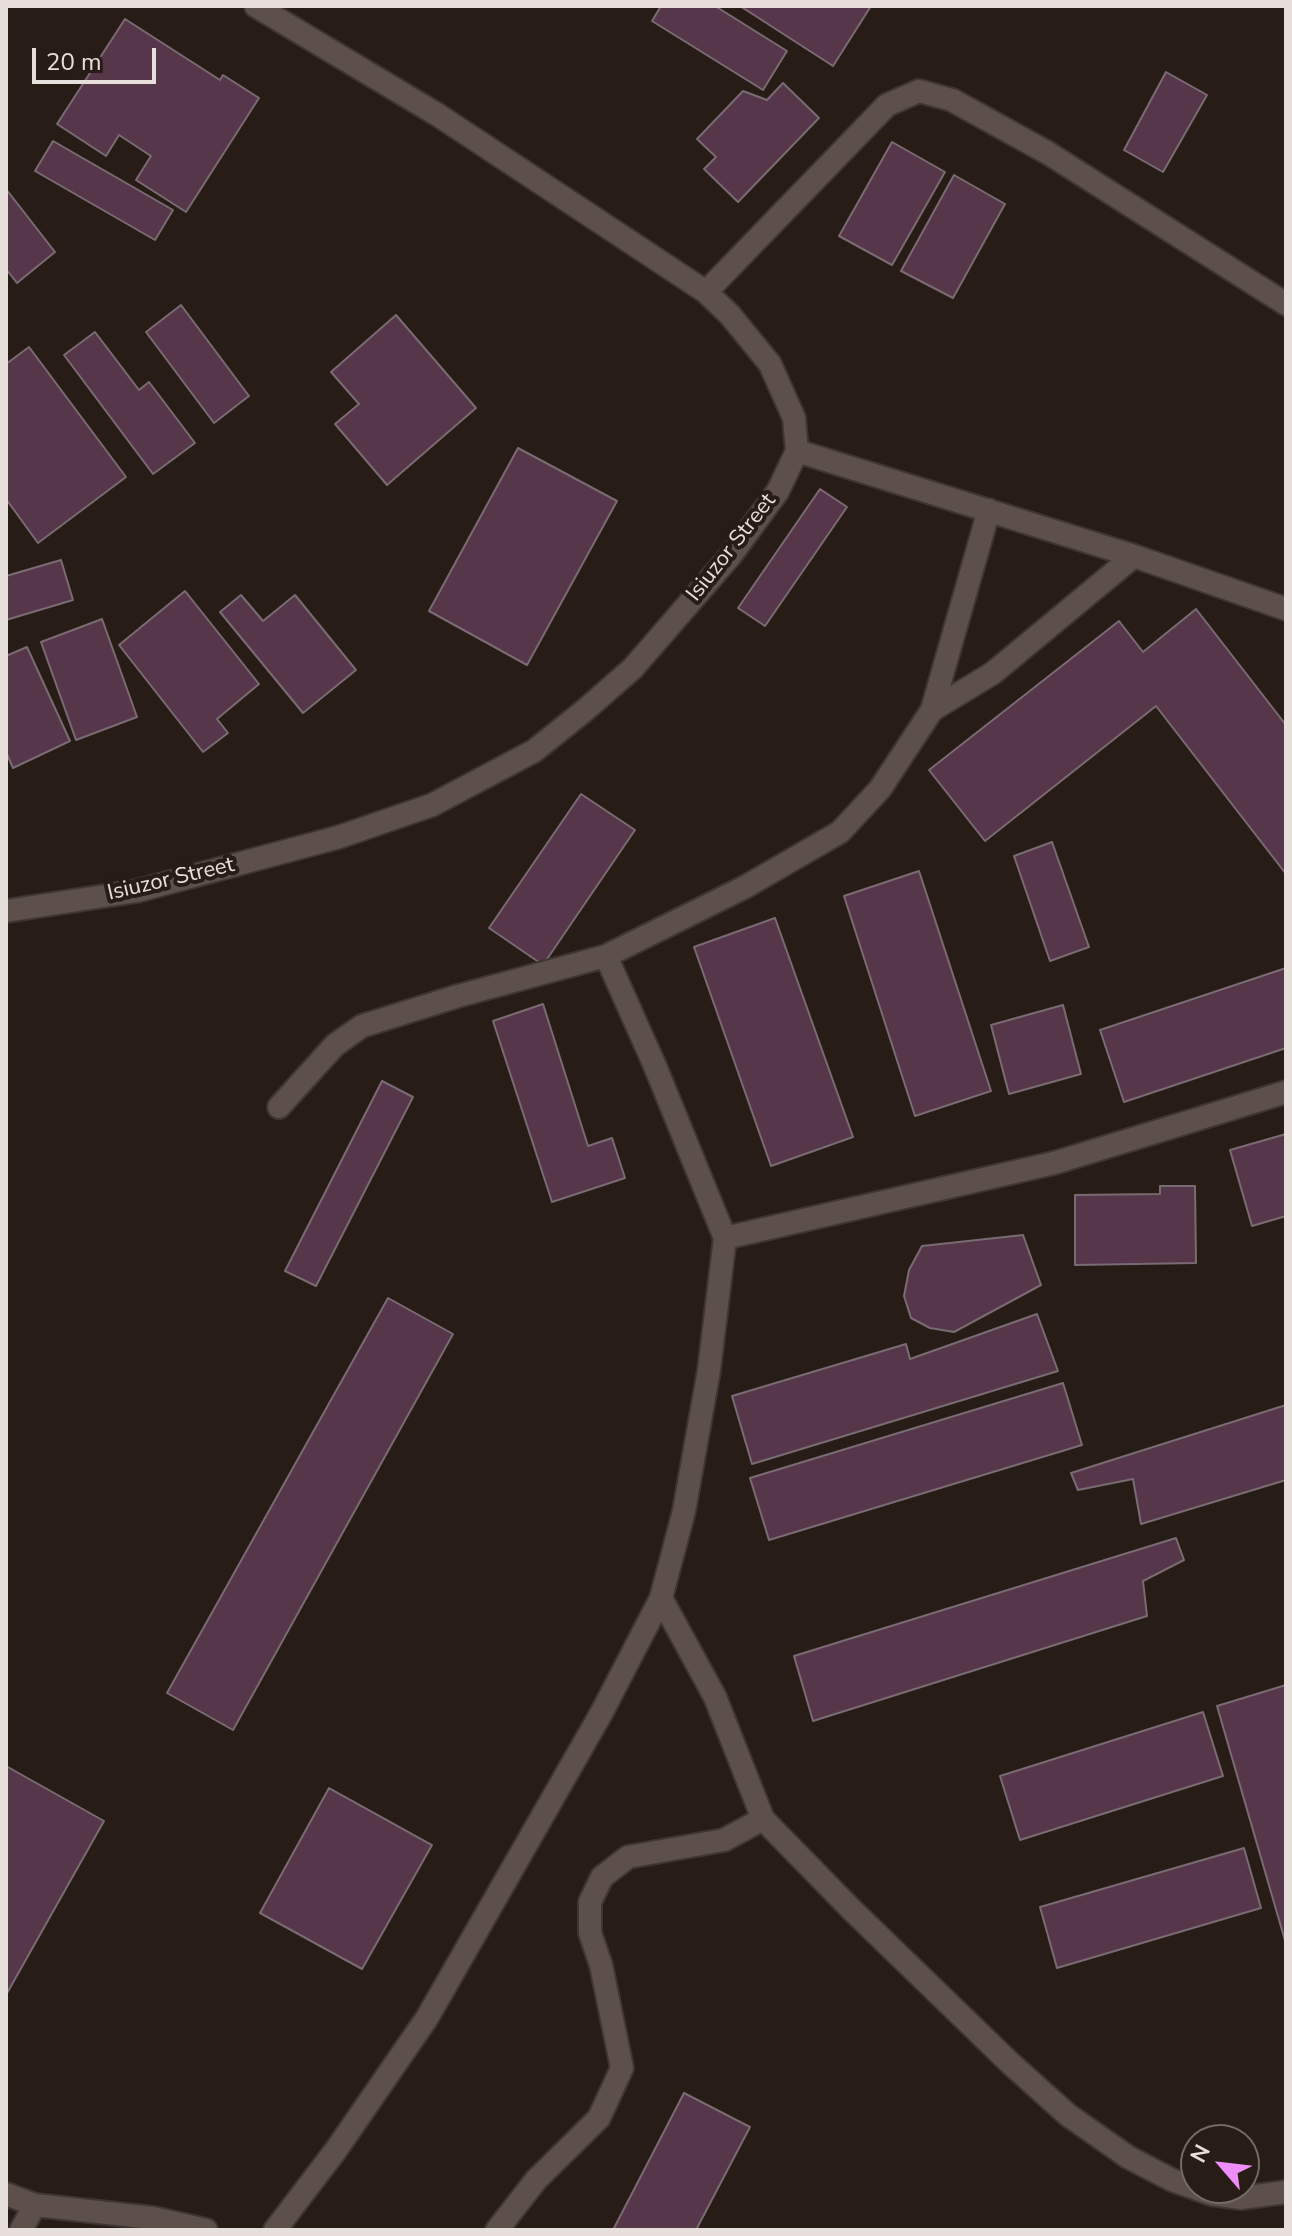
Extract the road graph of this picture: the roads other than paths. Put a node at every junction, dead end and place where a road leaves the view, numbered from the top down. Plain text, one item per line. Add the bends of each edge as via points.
1 (256, 6) edge
2 (706, 292) junction
3 (1286, 304) edge
4 (797, 451) junction
5 (989, 510) junction
6 (1134, 556) junction
7 (1286, 609) edge
8 (932, 710) junction
9 (6, 911) edge
10 (606, 956) junction
11 (1286, 1092) edge
12 (279, 1107) dead end
13 (725, 1238) junction
14 (661, 1598) junction
15 (763, 1819) junction
16 (1286, 2192) edge
17 (6, 2194) edge
18 (35, 2205) junction
19 (21, 2230) edge
20 (206, 2230) edge
21 (275, 2230) edge
22 (497, 2230) edge

1 - 2 street via 438,115
2 - 3 street via 887,105 919,91 952,100 1048,153
2 - 4 street via 770,364 794,418
4 - 5 street
4 - 9 street, Isiuzor Street via 778,491 731,555 633,668 534,751 432,805 339,837 137,891
5 - 6 street
5 - 8 street
6 - 7 street
6 - 8 street via 993,673
8 - 10 street via 880,789 840,832 745,887
10 - 12 street via 362,1026 335,1045
10 - 13 street
11 - 13 street via 1054,1163
13 - 14 street via 687,1495
14 - 15 street via 715,1697
14 - 21 street via 427,2018
15 - 16 street via 1068,2115 1128,2157 1211,2194 1241,2198
15 - 22 street via 724,1840 628,1857 602,1877 590,1902 590,1933 622,2068 599,2118 536,2180
17 - 18 street
18 - 19 street
18 - 20 street via 153,2218

